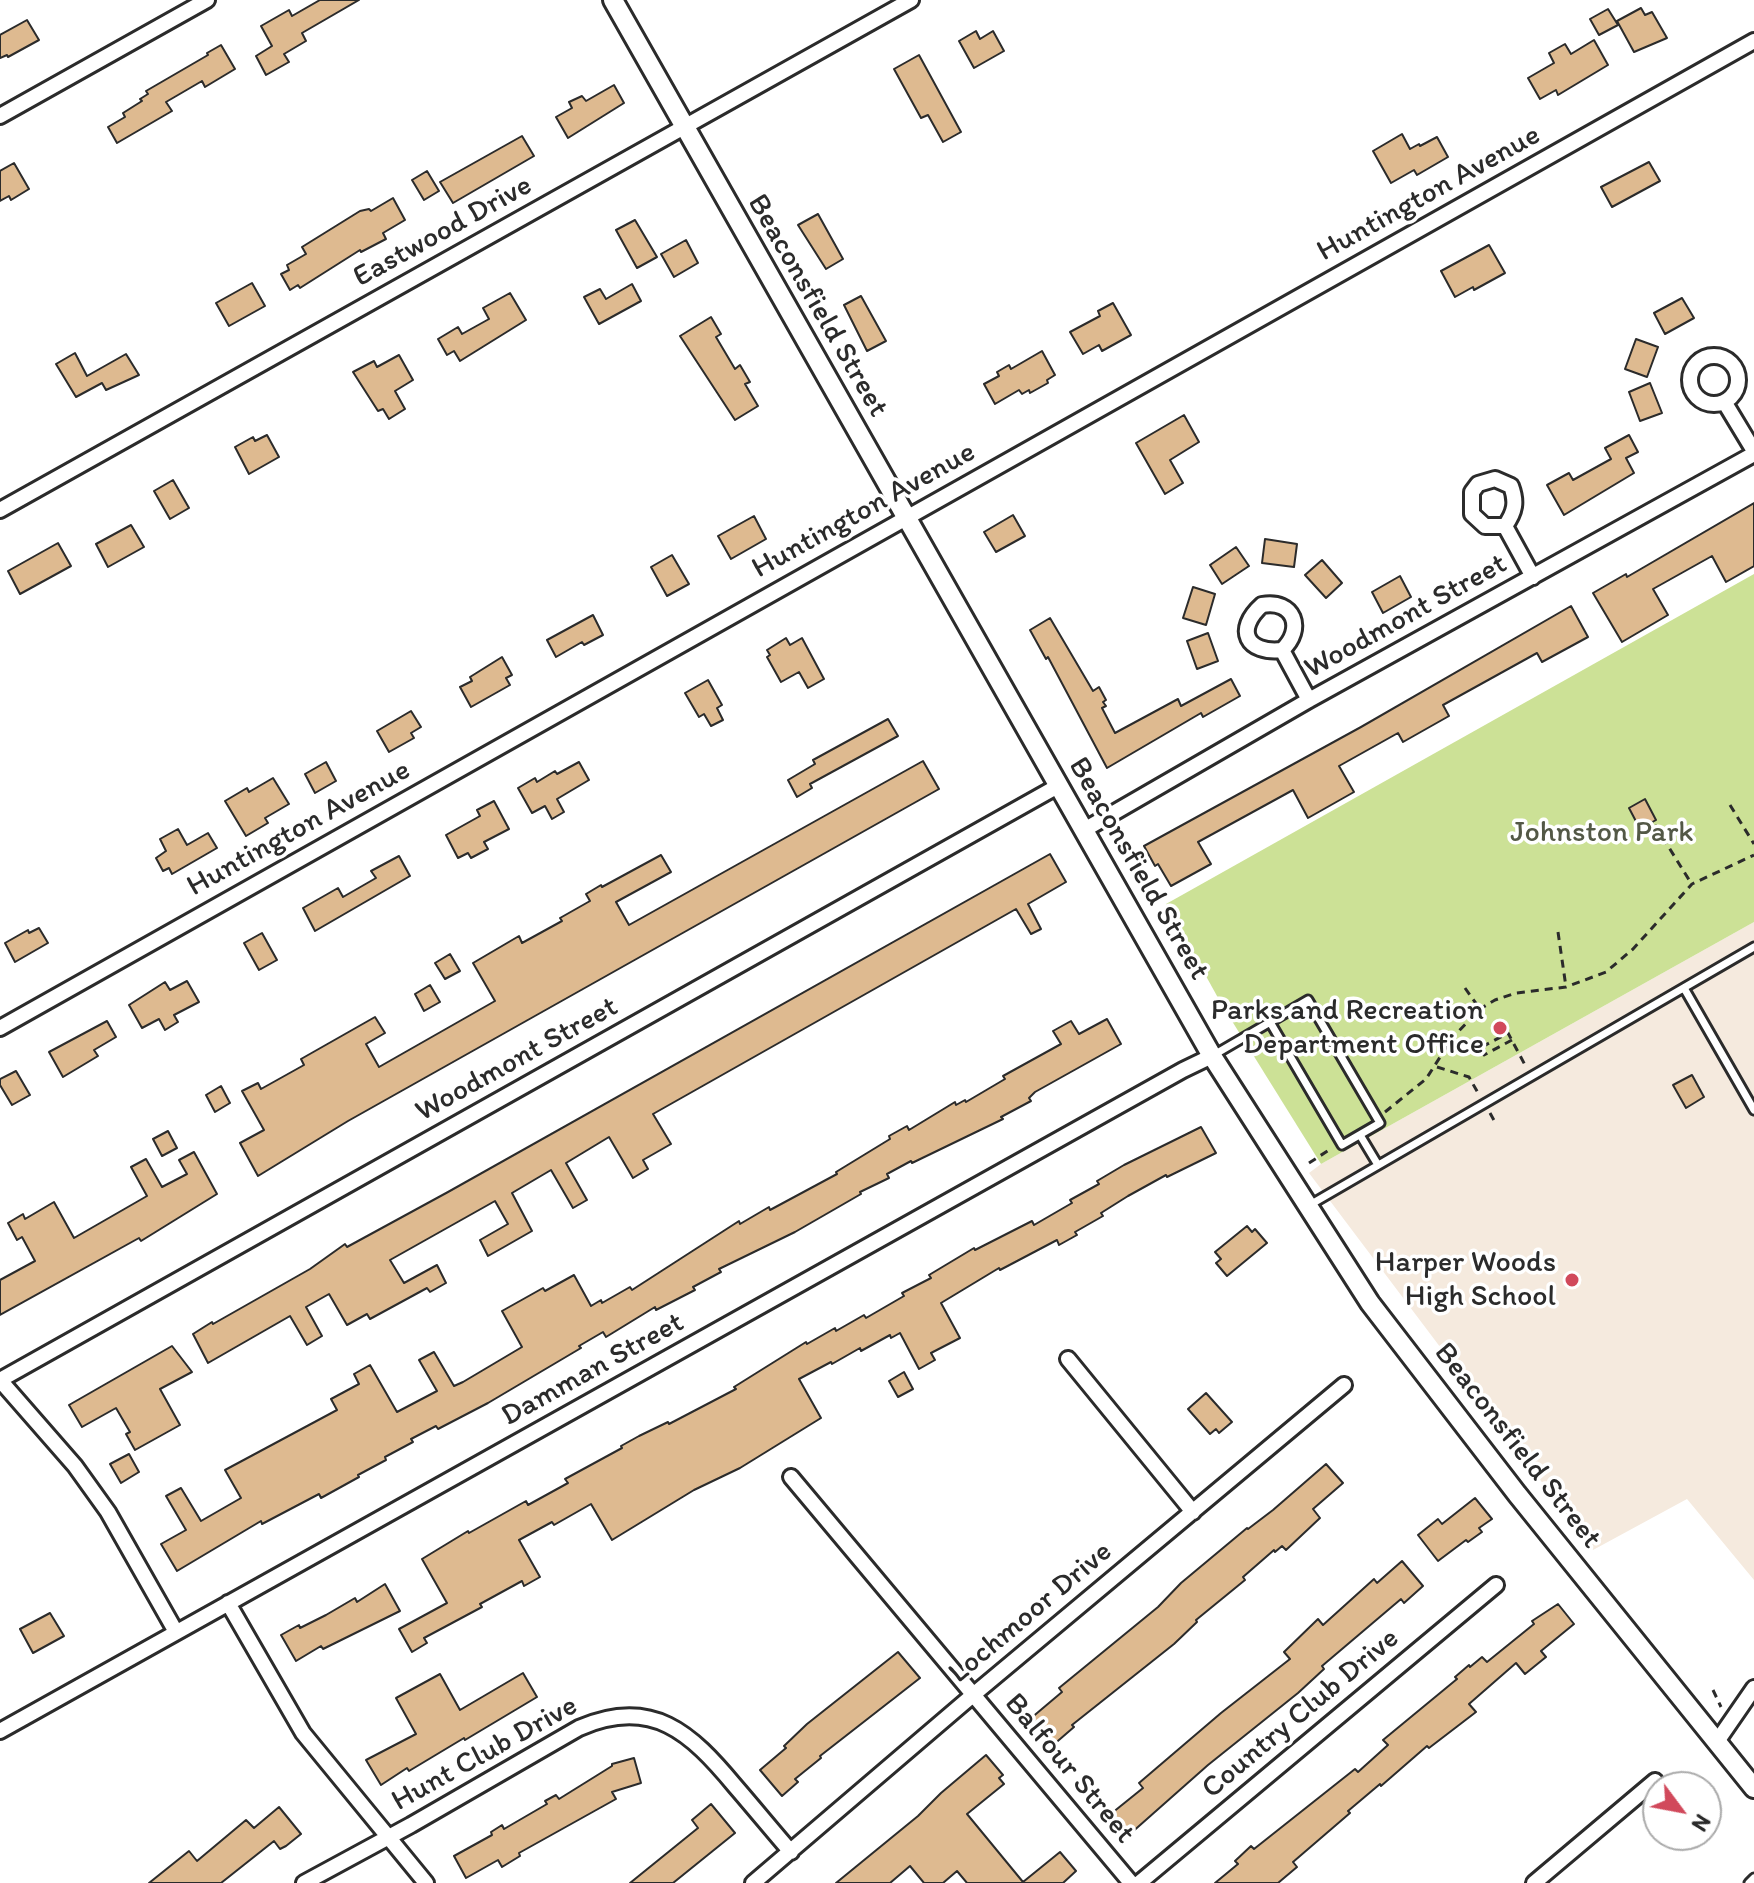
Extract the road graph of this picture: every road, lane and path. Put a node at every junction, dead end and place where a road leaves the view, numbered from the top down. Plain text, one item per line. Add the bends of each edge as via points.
1 (207, 0) edge
2 (613, 0) edge
3 (911, 0) edge
4 (1754, 41) edge
5 (0, 116) edge
6 (684, 127) junction
7 (1725, 403) dead end
8 (1754, 452) edge
9 (0, 510) edge
10 (905, 517) junction
11 (1505, 526) dead end
12 (1533, 577) junction
13 (1282, 650) dead end
14 (1309, 700) junction
15 (1058, 786) junction
16 (1730, 805) dead end
17 (1655, 825) dead end
18 (1084, 830) junction
19 (1754, 844) edge
20 (1754, 855) edge
21 (1692, 884) junction
22 (1558, 932) dead end
23 (1754, 947) edge
24 (1566, 987) junction
25 (1465, 988) dead end
26 (1684, 988) junction
27 (1480, 1009) junction
28 (1270, 1022) junction
29 (0, 1028) edge
30 (1512, 1040) junction
31 (1212, 1056) junction
32 (1435, 1067) junction
33 (1531, 1076) junction
34 (1485, 1103) junction
35 (1754, 1110) edge
36 (1377, 1118) junction
37 (1496, 1124) dead end
38 (1360, 1135) junction
39 (1340, 1143) junction
40 (1309, 1163) dead end
41 (1378, 1165) junction
42 (1306, 1207) junction
43 (1068, 1359) dead end
44 (0, 1380) edge
45 (1344, 1385) dead end
46 (791, 1477) dead end
47 (1193, 1512) junction
48 (1496, 1585) dead end
49 (228, 1603) junction
50 (176, 1632) junction
51 (1754, 1688) edge
52 (1713, 1690) dead end
53 (973, 1695) junction
54 (1721, 1707) dead end
55 (0, 1731) edge
56 (1716, 1743) junction
57 (1754, 1788) edge
58 (1642, 1792) edge
59 (387, 1837) junction
60 (791, 1852) junction
61 (1754, 1878) edge
62 (304, 1883) edge
63 (426, 1883) edge
64 (753, 1883) edge
65 (1131, 1883) edge
66 (1139, 1883) edge
67 (1534, 1883) edge
68 (1749, 1883) edge

1 - 5 street
2 - 6 street, Beaconsfield Street
3 - 6 street, Eastwood Drive
4 - 10 street, Huntington Avenue
6 - 9 street, Eastwood Drive
6 - 10 street, Beaconsfield Street
7 - 8 street
8 - 12 street, Woodmont Street
10 - 15 street, Beaconsfield Street
10 - 29 street, Huntington Avenue
11 - 12 street
12 - 14 street, Woodmont Street
13 - 14 street
14 - 18 street, Woodmont Street
15 - 18 street, Beaconsfield Street
15 - 44 street, Woodmont Street
16 - 19 path
17 - 21 path
18 - 31 street, Beaconsfield Street
20 - 21 path
21 - 24 path via 1619,963
22 - 24 path
23 - 26 lane
24 - 27 path via 1516,993
25 - 27 path
26 - 33 lane
26 - 35 lane
27 - 32 path via 1453,1037
28 - 31 lane
28 - 36 lane via 1308,1000
28 - 39 lane
30 - 30 path via 1484,1055 1480,1048 1508,1033
30 - 33 path
31 - 42 street, Beaconsfield Street
31 - 49 street, Damman Street
32 - 34 path via 1469,1077
32 - 36 path via 1415,1090
33 - 34 lane
34 - 37 path
34 - 41 lane
36 - 38 lane via 1380,1123
38 - 39 lane
38 - 41 lane
39 - 40 path
41 - 42 lane
42 - 56 street, Beaconsfield Street via 1370,1303
43 - 47 street
44 - 50 street via 108,1512
45 - 47 street, Lochmoor Drive
46 - 53 street, Balfour Street
47 - 53 street, Lochmoor Drive
48 - 66 street, Country Club Drive
49 - 50 street, Damman Street
49 - 59 street via 303,1733
50 - 55 street, Damman Street
51 - 56 street
52 - 54 path
53 - 60 street, Lochmoor Drive
53 - 65 street, Balfour Street
56 - 57 street, Beaconsfield Street
58 - 67 street
59 - 60 street, Hunt Club Drive via 579,1728 629,1716 666,1724 700,1745
59 - 62 street, Hunt Club Drive
59 - 63 street
60 - 64 street, Lochmoor Drive
61 - 68 lane

